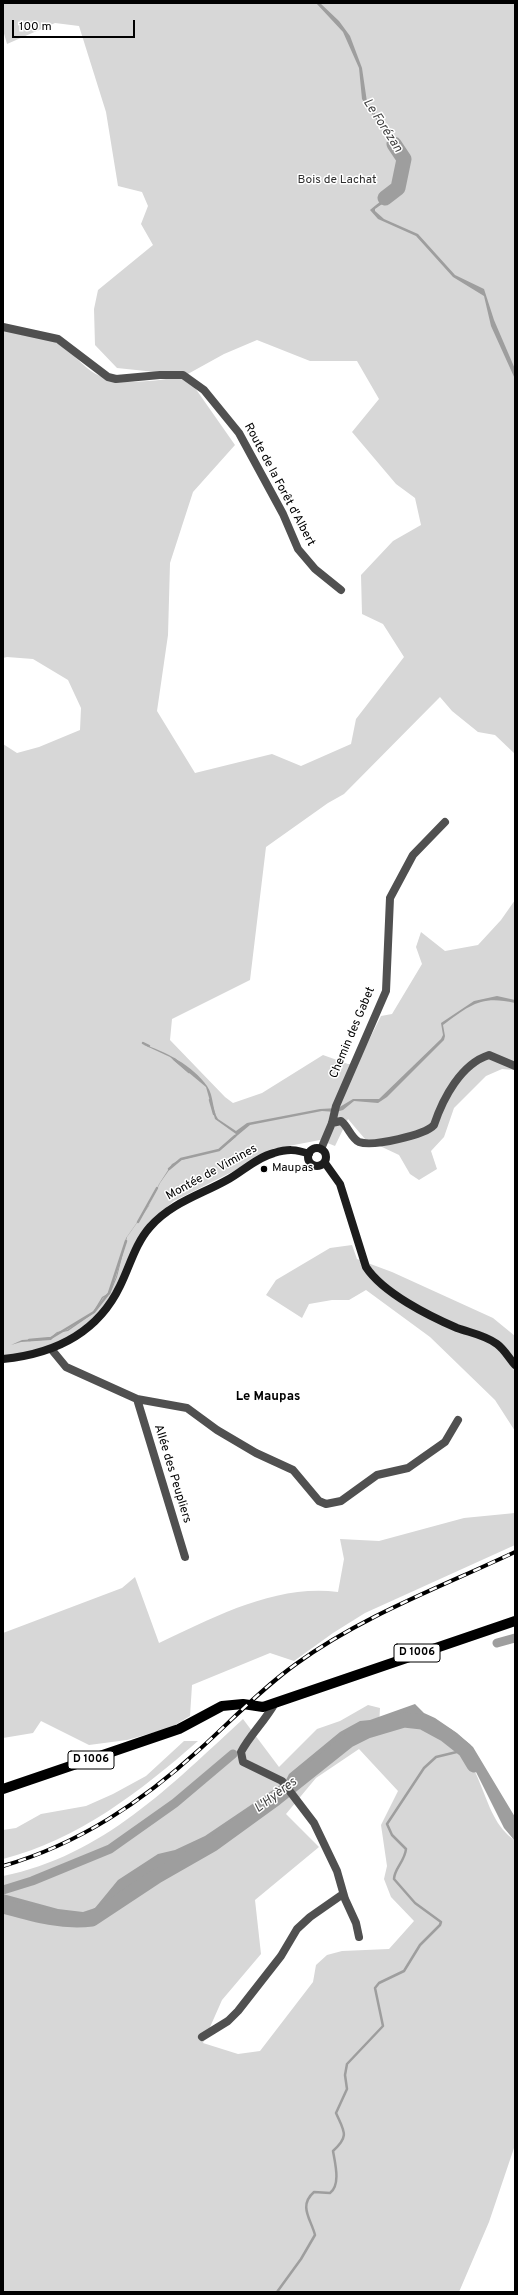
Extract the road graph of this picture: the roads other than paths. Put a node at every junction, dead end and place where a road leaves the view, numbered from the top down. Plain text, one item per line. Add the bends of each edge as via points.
1 (3, 327) edge
2 (341, 590) dead end
3 (445, 822) dead end
4 (515, 1066) edge
5 (333, 1118) junction
6 (321, 1149) junction
7 (309, 1154) junction
8 (325, 1163) junction
9 (52, 1350) junction
10 (3, 1358) edge
11 (515, 1365) edge
12 (137, 1399) junction
13 (458, 1420) dead end
14 (185, 1557) dead end
15 (515, 1621) edge
16 (275, 1703) junction
17 (3, 1789) edge
18 (344, 1894) junction
19 (359, 1937) dead end
20 (202, 2037) dead end

1 - 2 street, Route de la Forêt d'Albert via 58,339 108,377 116,379 183,375 195,382 215,401 239,434 305,559
3 - 5 street, Chemin des Gabet via 413,855 390,898 386,991
4 - 5 street via 489,1055 468,1066 440,1107 434,1125 421,1132 383,1142 363,1142 354,1137 341,1121
5 - 6 street, Chemin des Gabet
6 - 7 street via 314,1149
6 - 8 street via 326,1154
7 - 8 street via 309,1161 314,1165
7 - 9 street, Montée de Vimines via 291,1149 272,1153 226,1181 173,1207 150,1226 143,1236 117,1292 100,1316 74,1337
8 - 11 street via 340,1184 366,1267 373,1278 412,1304 458,1328 484,1336 498,1344
9 - 10 street, Montée de Vimines
9 - 12 street via 66,1367
12 - 13 street via 187,1408 217,1430 256,1453 293,1470 318,1501 326,1504 341,1501 377,1475 408,1468 445,1442
12 - 14 street, Allée des Peupliers
15 - 16 main road, D 1006
16 - 17 main road, D 1006 via 263,1707 243,1704 222,1706 184,1727
16 - 18 street via 241,1752 243,1762 282,1781 289,1790 314,1823 328,1849
18 - 19 street
18 - 20 street via 297,1929 281,1956 238,2011 228,2021

